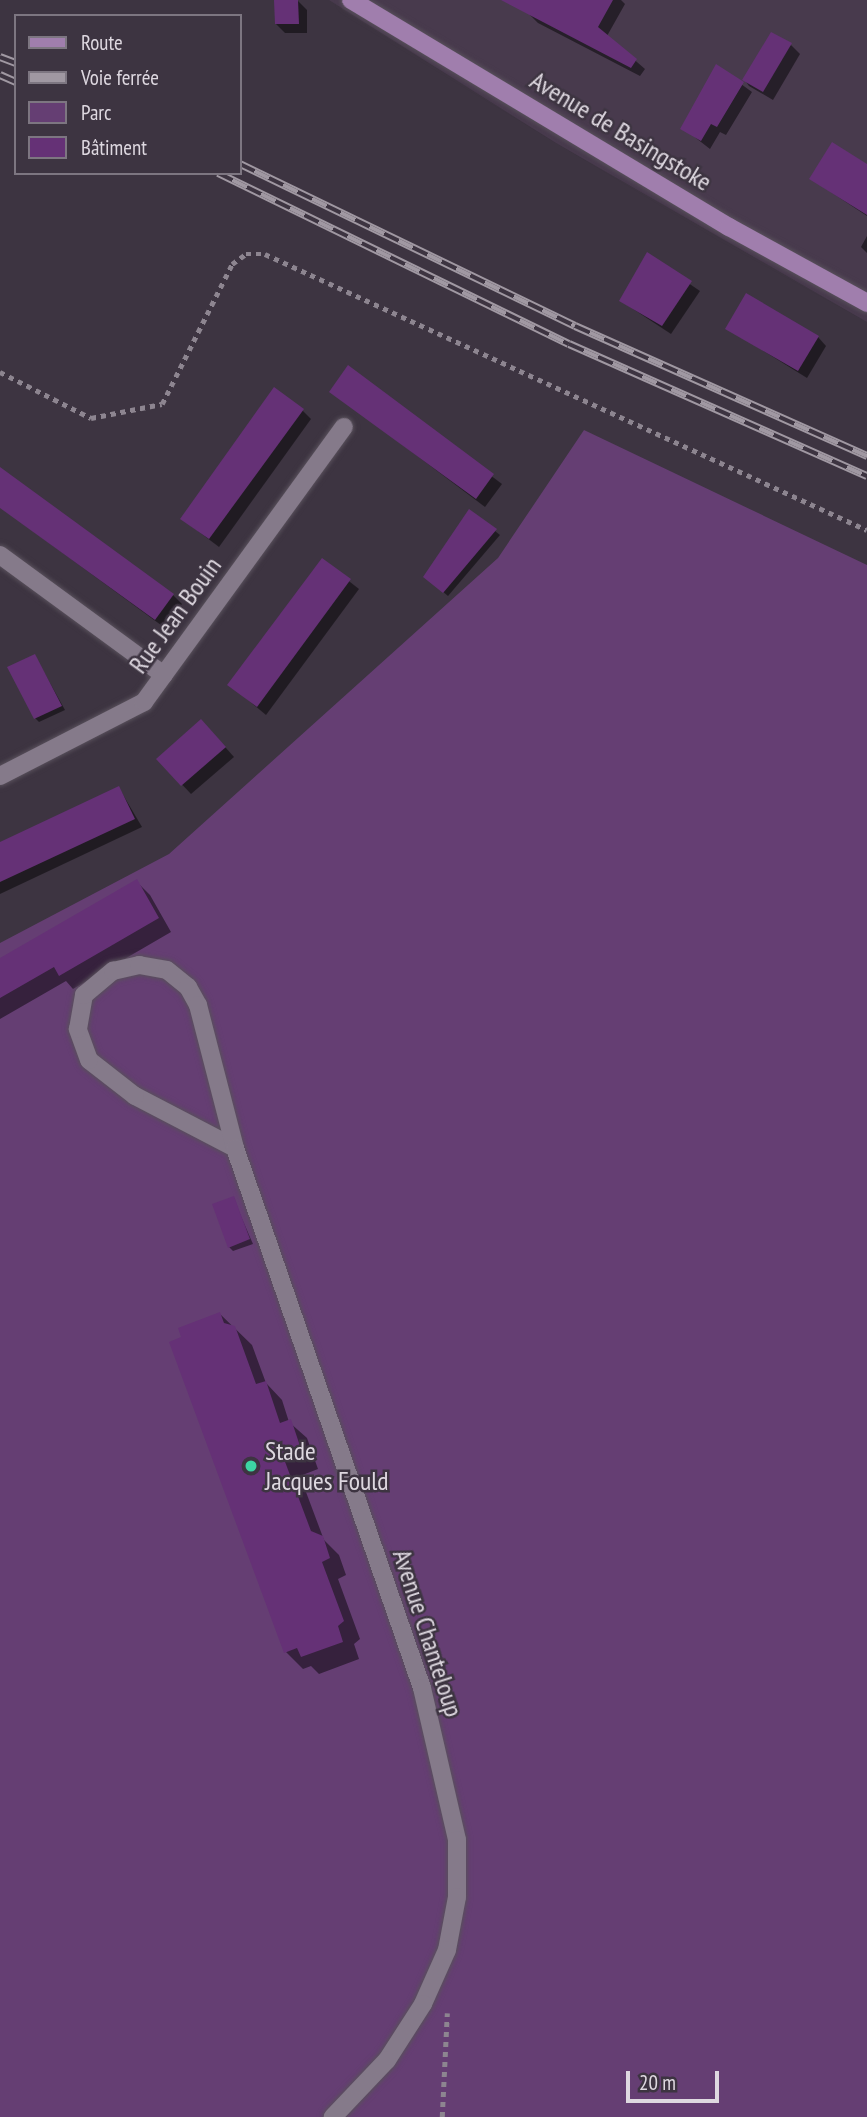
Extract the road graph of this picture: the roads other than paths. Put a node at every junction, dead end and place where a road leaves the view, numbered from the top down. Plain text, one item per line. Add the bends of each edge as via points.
1 (351, 0) edge
2 (867, 303) edge
3 (344, 427) dead end
4 (0, 555) edge
5 (164, 675) junction
6 (0, 776) edge
7 (235, 1148) junction
8 (333, 2117) edge

1 - 2 main road, Avenue de Basingstoke via 729,227
3 - 5 street, Rue Jean Bouin
4 - 5 street
5 - 6 street, Rue Jean Bouin via 144,702
7 - 7 street, Avenue Chanteloup via 135,1096 89,1060 78,1029 85,995 113,971 139,965 167,970 188,987 198,1005
7 - 8 street, Avenue Chanteloup via 422,1688 457,1840 457,1897 447,1950 423,2004 387,2060

